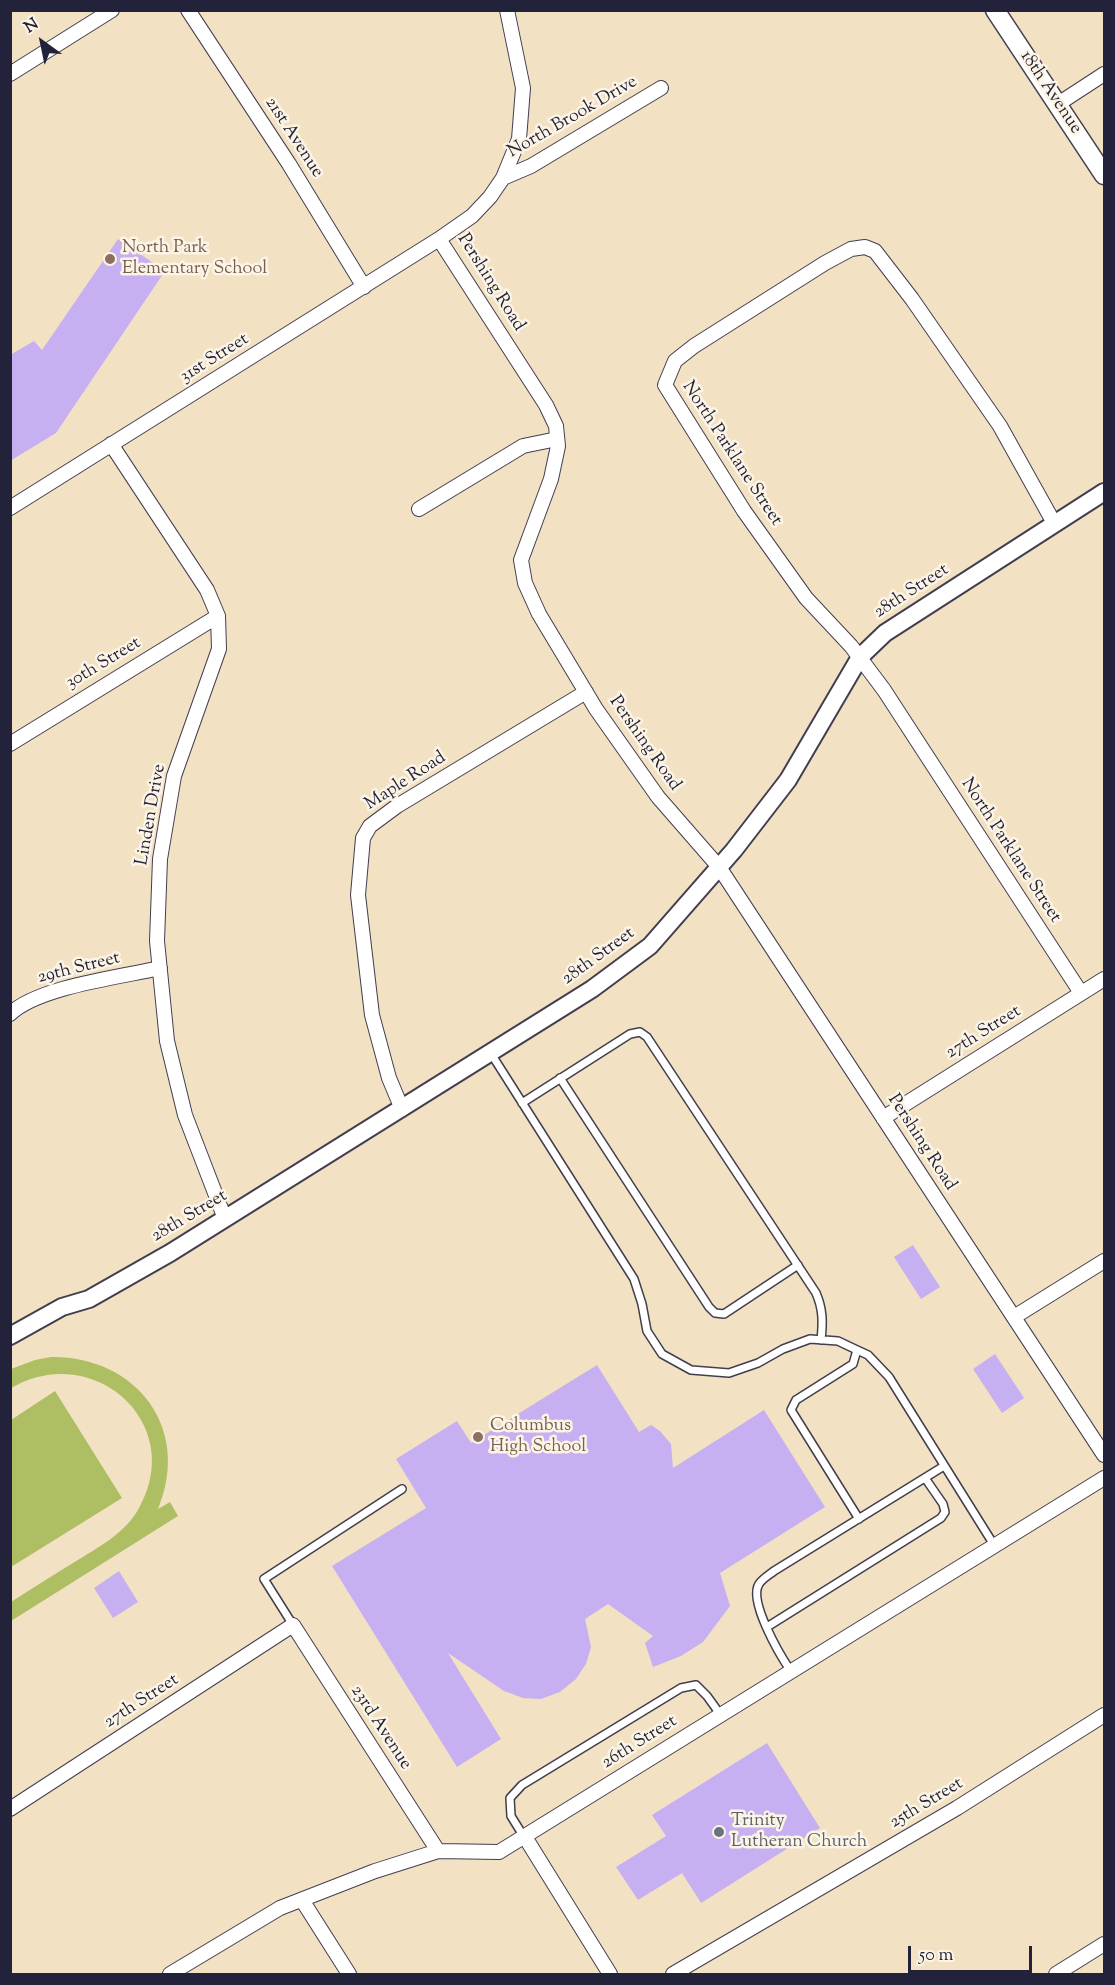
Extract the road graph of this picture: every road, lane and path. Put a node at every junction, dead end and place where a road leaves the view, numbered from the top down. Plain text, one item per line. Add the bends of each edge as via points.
1 (112, 10) edge
2 (188, 10) edge
3 (507, 10) edge
4 (995, 10) edge
5 (10, 74) edge
6 (1104, 74) edge
7 (661, 88) dead end
8 (1058, 104) junction
9 (1104, 175) edge
10 (503, 178) junction
11 (439, 239) junction
12 (364, 288) junction
13 (557, 440) junction
14 (111, 444) junction
15 (1104, 492) edge
16 (10, 508) edge
17 (419, 509) dead end
18 (1054, 524) junction
19 (218, 616) junction
20 (860, 657) junction
21 (586, 692) junction
22 (10, 744) edge
23 (719, 867) junction
24 (160, 968) junction
25 (1104, 979) edge
26 (1081, 993) junction
27 (10, 1014) edge
28 (490, 1052) junction
29 (560, 1078) junction
30 (522, 1103) junction
31 (402, 1109) junction
32 (883, 1118) junction
33 (225, 1219) junction
34 (1104, 1261) edge
35 (798, 1265) junction
36 (1014, 1317) junction
37 (10, 1336) edge
38 (821, 1340) junction
39 (857, 1350) junction
40 (1104, 1455) edge
41 (944, 1466) junction
42 (925, 1478) junction
43 (1104, 1478) edge
44 (402, 1489) dead end
45 (859, 1519) junction
46 (994, 1545) junction
47 (293, 1625) junction
48 (767, 1627) junction
49 (790, 1670) junction
50 (720, 1714) junction
51 (1104, 1715) edge
52 (10, 1809) edge
53 (525, 1838) junction
54 (438, 1851) junction
55 (302, 1900) junction
56 (1104, 1944) edge
57 (170, 1974) edge
58 (349, 1974) edge
59 (610, 1974) edge
60 (673, 1974) edge
61 (1056, 1974) edge

1 - 5 street
2 - 12 street, 21st Avenue
3 - 10 street, Pershing Road via 524,87 519,139
4 - 8 main road, 18th Avenue
6 - 8 street
7 - 10 street, North Brook Drive via 531,166
8 - 9 main road, 18th Avenue
10 - 11 street, Pershing Road via 472,216
11 - 12 street, 31st Street
11 - 13 street, Pershing Road via 546,405 556,426
12 - 14 street, 31st Street
13 - 17 street via 523,446
13 - 21 street, Pershing Road via 551,479 521,560 525,583 539,614
14 - 16 street, 31st Street
14 - 19 street, Linden Drive via 207,590
15 - 18 street, 28th Street
18 - 20 street, 28th Street via 885,633
18 - 20 street, North Parklane Street via 1000,426 874,251 865,247 851,249 694,346 675,361 665,385 751,521 806,598
19 - 22 street, 30th Street
19 - 24 street, Linden Drive via 219,649 174,776 163,838 157,940
20 - 23 street, 28th Street via 788,780
20 - 26 street, North Parklane Street
21 - 23 street, Pershing Road via 658,797
21 - 31 street, Maple Road via 398,806 370,826 363,838 358,895 372,1015
23 - 28 street, 28th Street via 650,946 592,989
23 - 32 street, Pershing Road
24 - 27 street, 29th Street via 46,993
24 - 33 street, Linden Drive via 167,1041 185,1115
25 - 26 street, 27th Street
26 - 32 street, 27th Street
28 - 30 lane
28 - 31 street, 28th Street
29 - 30 lane
29 - 35 lane via 630,1034 640,1032 647,1037
29 - 35 lane via 715,1314 724,1314
30 - 38 lane via 634,1279 647,1330 662,1354 691,1370 729,1373 810,1339
31 - 33 street, 28th Street
32 - 36 street, Pershing Road
33 - 37 street, 28th Street via 89,1299 62,1307
34 - 36 street
35 - 38 lane via 822,1307
36 - 40 street, Pershing Road
38 - 39 lane via 838,1341
39 - 41 lane via 868,1355 889,1377
39 - 45 lane via 853,1364 796,1400 791,1410
41 - 42 lane
41 - 46 lane
42 - 45 lane
42 - 48 lane via 943,1504 945,1512 941,1518
43 - 46 street, 26th Street
44 - 47 lane via 264,1579
45 - 48 lane via 759,1584 756,1596
46 - 49 street, 26th Street
47 - 52 street, 27th Street
47 - 54 street, 23rd Avenue
48 - 49 lane
49 - 50 street, 26th Street
50 - 53 street, 26th Street
50 - 53 lane via 696,1685 681,1688 522,1785 510,1798 511,1816
51 - 60 street, 25th Street via 957,1808
53 - 54 street, 26th Street via 499,1852
53 - 59 street
54 - 55 street, 26th Street
55 - 57 street, 26th Street via 280,1908
55 - 58 street
56 - 61 street

